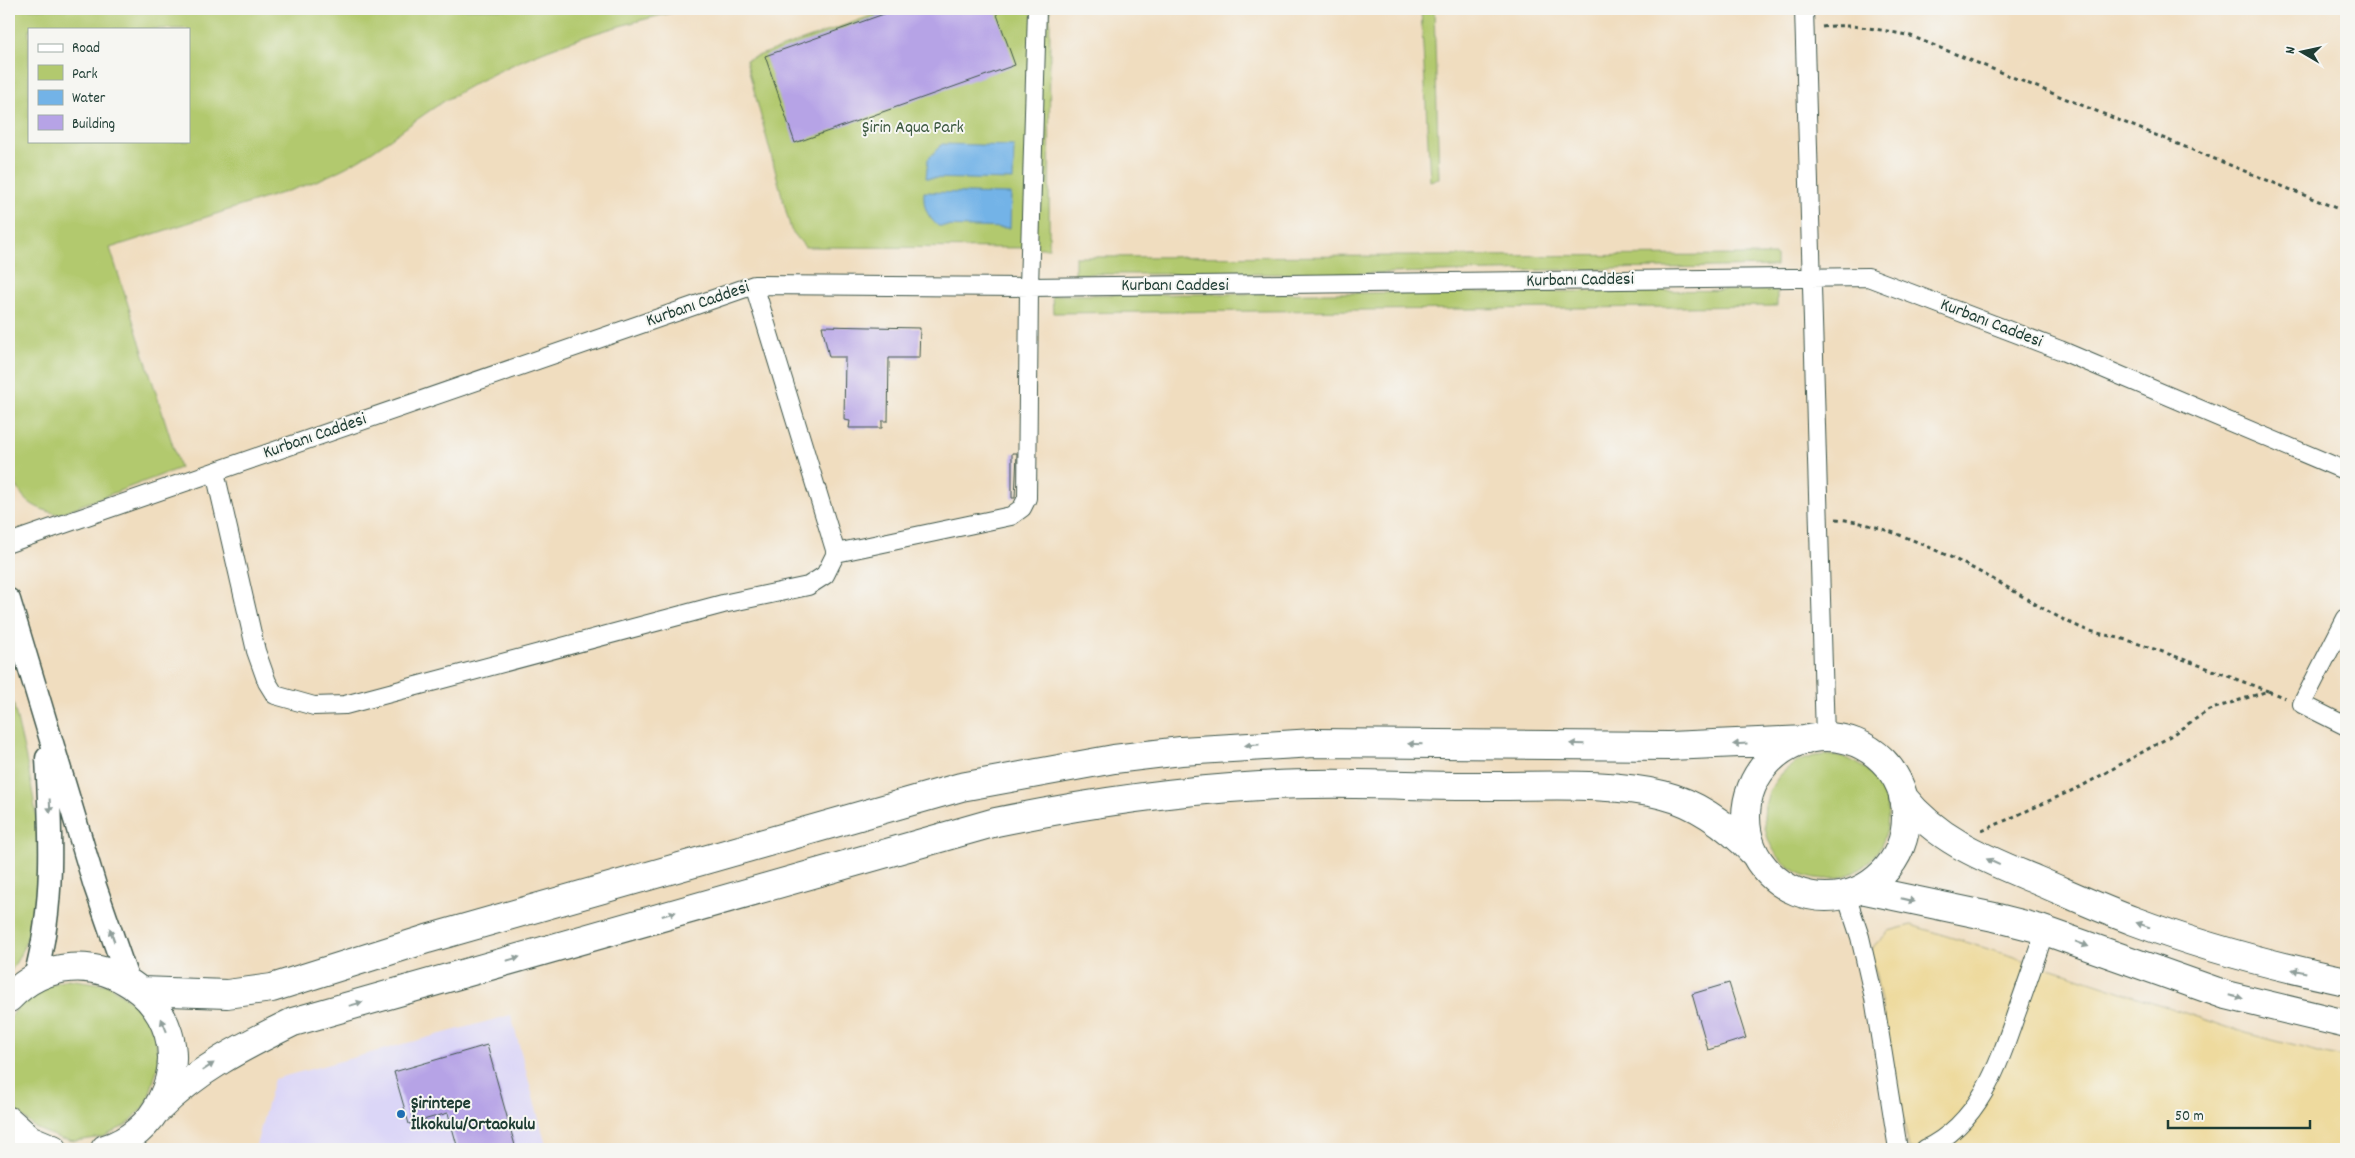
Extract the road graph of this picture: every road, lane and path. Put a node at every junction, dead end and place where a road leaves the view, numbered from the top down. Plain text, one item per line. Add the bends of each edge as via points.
1 (1037, 9) edge
2 (1804, 9) edge
3 (1804, 29) junction
4 (2346, 212) edge
5 (1810, 278) junction
6 (754, 285) junction
7 (1029, 287) junction
8 (2346, 471) edge
9 (215, 472) junction
10 (1818, 517) junction
11 (9, 543) edge
12 (836, 553) junction
13 (9, 600) edge
14 (2346, 618) edge
15 (2268, 692) junction
16 (2302, 704) junction
17 (45, 722) junction
18 (2346, 726) edge
19 (1815, 738) junction
20 (1903, 797) junction
21 (1953, 842) junction
22 (1754, 852) junction
23 (1854, 892) junction
24 (2045, 931) junction
25 (35, 977) junction
26 (2346, 981) edge
27 (135, 986) junction
28 (9, 998) edge
29 (2346, 1024) edge
30 (152, 1116) junction
31 (104, 1149) edge
32 (140, 1149) edge
33 (1898, 1149) edge
34 (1925, 1149) edge

1 - 7 street
2 - 3 street
3 - 4 path via 1837,25 1911,36
3 - 5 street
5 - 7 street, Kurbanı Caddesi
5 - 8 street, Kurbanı Caddesi via 1868,277 2060,350
5 - 10 street
6 - 7 street, Kurbanı Caddesi
6 - 9 street, Kurbanı Caddesi
6 - 12 street
7 - 12 street via 1026,498 1022,508 1011,516
9 - 11 street, Kurbanı Caddesi
9 - 12 street via 256,651 268,682 275,695 314,706 345,705 723,604 808,586 825,575
10 - 15 path via 1850,520 1884,530 1991,578 2084,629 2136,643
10 - 19 street
13 - 17 street
14 - 16 street
15 - 16 path
15 - 21 path via 2209,710 2156,745 2082,786 1997,826
16 - 18 street
17 -> 25 street via 51,883 46,930
27 -> 17 street via 95,886
19 - 20 highway via 1852,741 1866,748 1879,757 1894,775
19 - 22 highway via 1778,754 1766,764 1754,784 1746,822
19 -> 27 highway via 1669,746 1314,743 1181,751 1106,760 961,787 427,939 272,988 227,994 170,993
20 - 21 highway via 1924,820
20 - 23 highway via 1905,828 1895,858 1874,881
26 -> 21 highway via 2258,961 2184,939 2085,902
22 - 23 highway via 1768,872 1786,887 1815,897
30 -> 22 highway via 207,1067 293,1022 996,822 1061,809 1193,791 1289,784 1614,788 1662,795 1691,805 1723,824
23 -> 24 highway via 1994,917
23 - 33 street
24 -> 29 highway via 2226,995
24 - 34 street via 1998,1066 1983,1096 1954,1129
25 - 27 highway via 66,967 82,966 98,969
25 - 28 highway
30 -> 27 highway via 169,1080 170,1047 161,1016
30 - 31 highway via 122,1142
30 - 32 street

